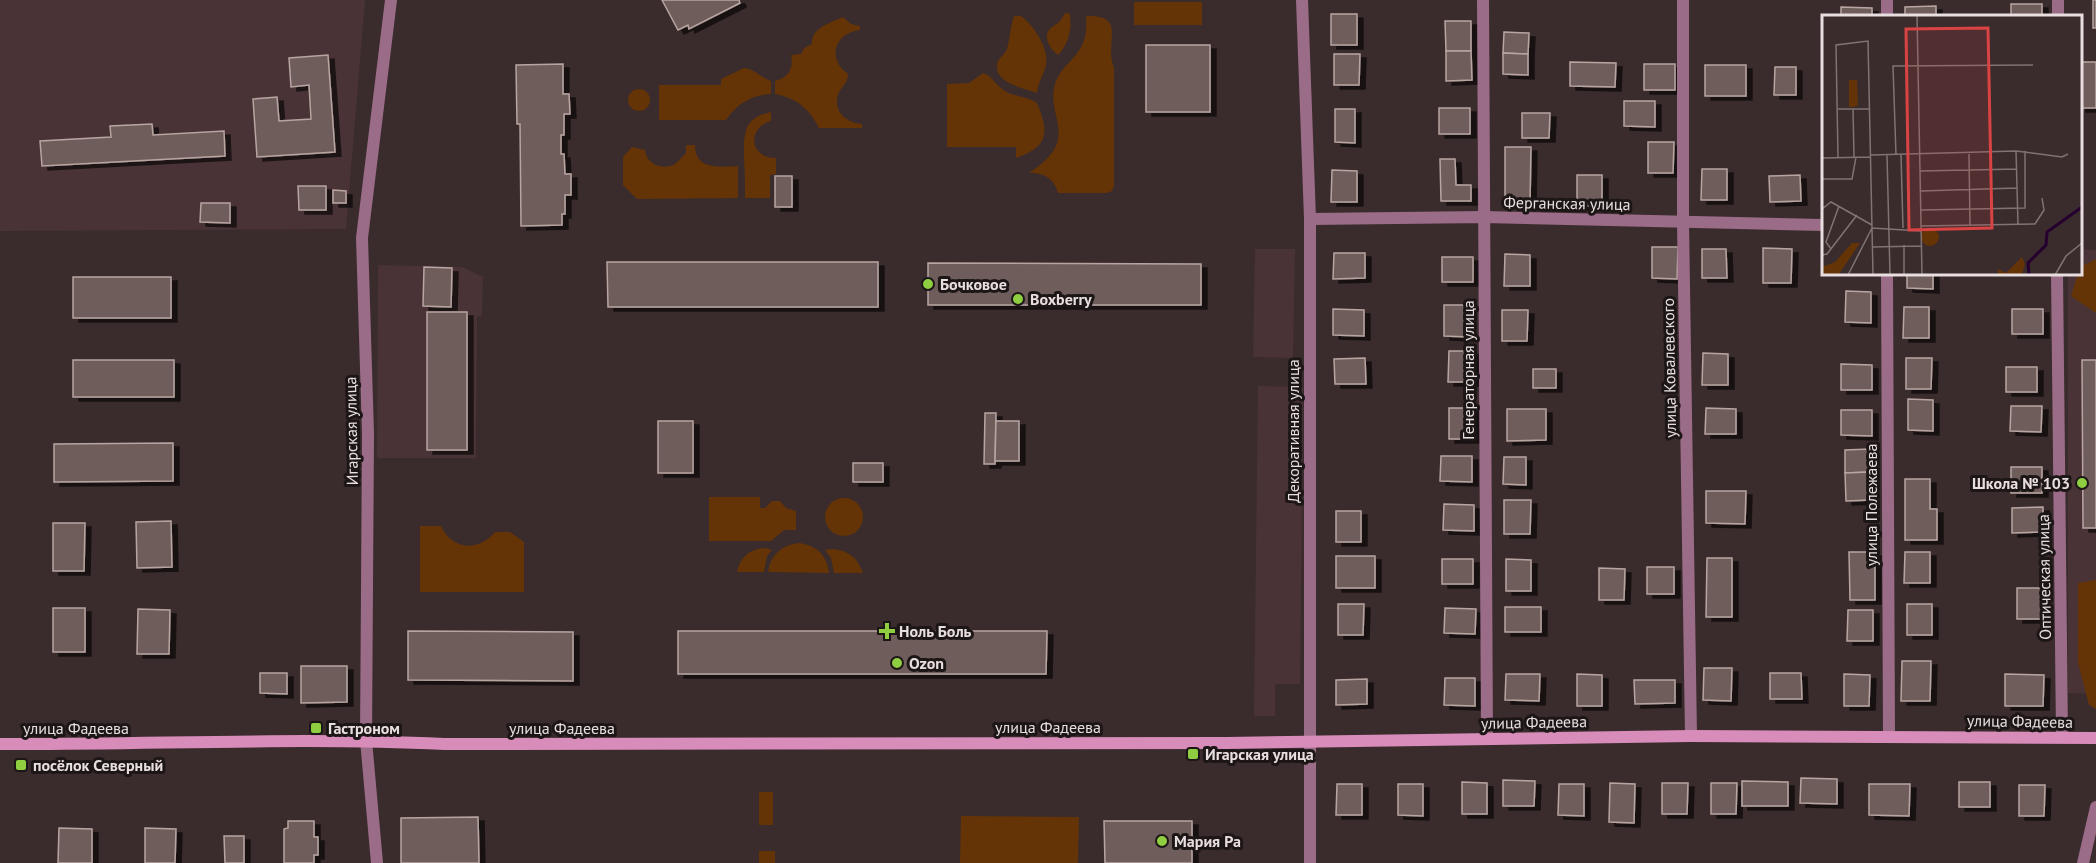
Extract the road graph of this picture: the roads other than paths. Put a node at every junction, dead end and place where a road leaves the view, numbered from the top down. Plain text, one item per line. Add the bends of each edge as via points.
1 (391, 0) edge
2 (1302, 0) edge
3 (1483, 0) edge
4 (1683, 0) edge
5 (1484, 218) junction
6 (1310, 219) junction
7 (1683, 222) junction
8 (1822, 225) edge
9 (1887, 274) edge
10 (2057, 274) edge
11 (1691, 736) junction
12 (1889, 736) junction
13 (2062, 737) junction
14 (2096, 738) edge
15 (1487, 739) junction
16 (366, 740) junction
17 (1309, 741) junction
18 (0, 744) edge
19 (2096, 807) edge
20 (377, 863) edge
21 (1310, 863) edge
22 (2083, 863) edge

1 - 16 street, Игарская улица via 362,238 368,433
2 - 6 street, Декоративная улица
3 - 5 street, Генераторная улица
4 - 7 street, улица Ковалевского
5 - 6 street, Ферганская улица
5 - 7 street, Ферганская улица
5 - 15 street, Генераторная улица
6 - 17 street, Декоративная улица
7 - 8 street, Ферганская улица
7 - 11 street, улица Ковалевского
9 - 12 street, улица Полежаева
10 - 13 street, Оптическая улица
11 - 12 street, улица Фадеева
11 - 15 street, улица Фадеева
12 - 13 street, улица Фадеева
13 - 14 street, улица Фадеева
15 - 17 street, улица Фадеева
16 - 17 street, улица Фадеева via 444,744
16 - 18 street, улица Фадеева
16 - 20 street, Игарская улица
17 - 21 street, Декоративная улица
19 - 22 street

